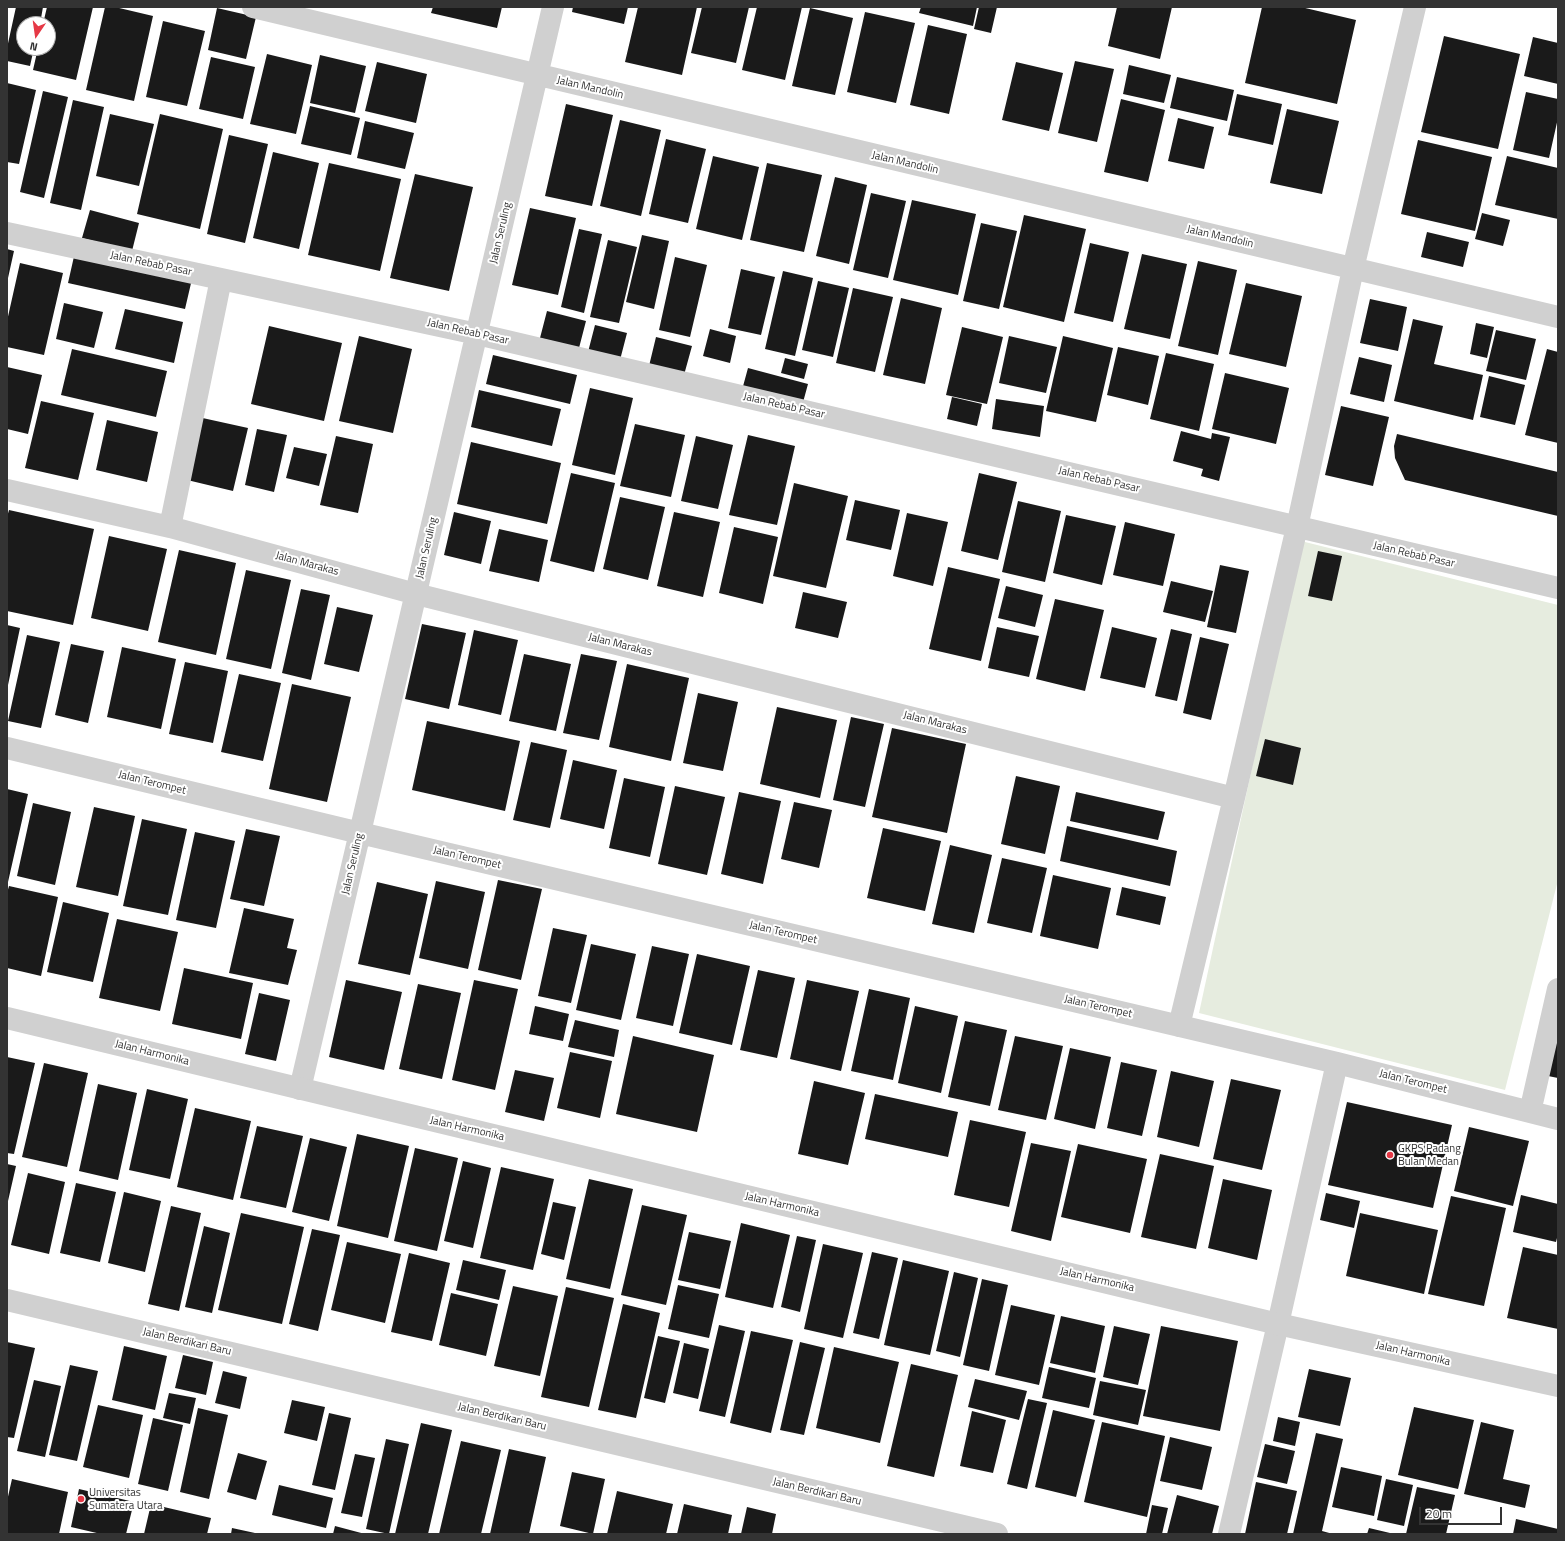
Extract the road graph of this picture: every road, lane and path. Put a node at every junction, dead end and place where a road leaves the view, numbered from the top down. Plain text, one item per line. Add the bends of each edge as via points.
1 (253, 7) edge
2 (553, 7) edge
3 (1415, 7) edge
4 (537, 75) junction
5 (7, 233) edge
6 (1353, 269) junction
7 (221, 279) junction
8 (1558, 317) edge
9 (477, 334) junction
10 (7, 490) edge
11 (170, 527) junction
12 (1297, 527) junction
13 (1558, 588) edge
14 (416, 594) junction
15 (7, 748) edge
16 (1234, 798) junction
17 (360, 833) junction
18 (1558, 989) edge
19 (7, 1018) edge
20 (1179, 1026) junction
21 (1336, 1063) junction
22 (300, 1089) junction
23 (1530, 1112) junction
24 (1558, 1119) edge
25 (7, 1300) edge
26 (1278, 1324) junction
27 (1558, 1386) edge
28 (997, 1534) edge
29 (1229, 1534) edge

1 - 4 street, Jalan Mandolin
2 - 4 street, Jalan Seruling
3 - 6 street
4 - 6 street, Jalan Mandolin
4 - 9 street, Jalan Seruling
5 - 7 street, Jalan Rebab Pasar
6 - 8 street, Jalan Mandolin
6 - 12 street
7 - 9 street, Jalan Rebab Pasar
7 - 11 street
9 - 12 street, Jalan Rebab Pasar
9 - 14 street, Jalan Seruling
10 - 11 street, Jalan Marakas
11 - 14 street, Jalan Marakas
12 - 13 street, Jalan Rebab Pasar
12 - 16 street
14 - 16 street, Jalan Marakas
14 - 17 street, Jalan Seruling
15 - 17 street, Jalan Terompet
16 - 20 street
17 - 20 street, Jalan Terompet
17 - 22 street, Jalan Seruling
18 - 23 street
19 - 22 street, Jalan Harmonika
20 - 21 street, Jalan Terompet
21 - 23 street, Jalan Terompet
21 - 26 street
22 - 26 street, Jalan Harmonika
23 - 24 street, Jalan Terompet
25 - 28 street, Jalan Berdikari Baru
26 - 27 street, Jalan Harmonika
26 - 29 street

